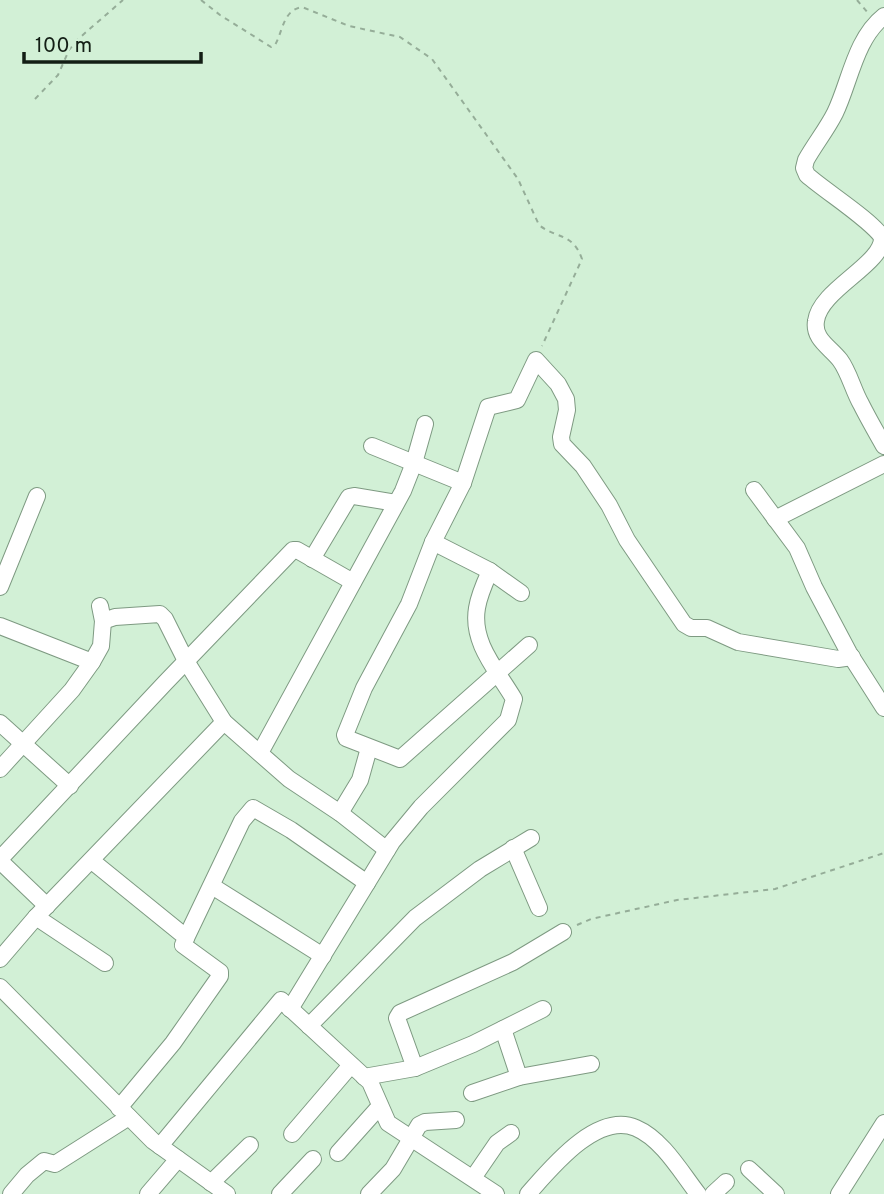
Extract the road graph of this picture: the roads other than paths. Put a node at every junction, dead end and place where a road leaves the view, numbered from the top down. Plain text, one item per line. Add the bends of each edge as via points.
1 (884, 16) edge
2 (883, 249) edge
3 (425, 424) dead end
4 (372, 446) dead end
5 (884, 446) edge
6 (414, 463) junction
7 (884, 464) edge
8 (463, 483) junction
9 (754, 490) dead end
10 (37, 496) dead end
11 (396, 503) junction
12 (775, 519) junction
13 (433, 542) junction
14 (312, 559) junction
15 (490, 571) junction
16 (353, 582) junction
17 (0, 587) edge
18 (521, 593) dead end
19 (0, 626) edge
20 (529, 645) dead end
21 (852, 657) junction
22 (186, 661) junction
23 (92, 662) junction
24 (499, 673) junction
25 (884, 708) edge
26 (224, 722) junction
27 (0, 723) edge
28 (24, 743) junction
29 (369, 748) junction
30 (260, 753) junction
31 (0, 769) edge
32 (70, 786) junction
33 (340, 813) junction
34 (531, 838) dead end
35 (513, 848) junction
36 (387, 850) junction
37 (0, 860) edge
38 (92, 861) junction
39 (367, 883) junction
40 (212, 886) junction
41 (539, 908) dead end
42 (42, 912) junction
43 (563, 932) road end
44 (186, 938) junction
45 (323, 956) junction
46 (0, 959) edge
47 (105, 963) dead end
48 (0, 987) edge
49 (290, 1009) junction
50 (543, 1009) dead end
51 (309, 1026) junction
52 (503, 1029) junction
53 (591, 1064) dead end
54 (351, 1065) junction
55 (415, 1068) junction
56 (364, 1077) junction
57 (519, 1077) junction
58 (472, 1093) dead end
59 (380, 1106) junction
60 (124, 1113) junction
61 (456, 1120) dead end
62 (884, 1124) edge
63 (511, 1133) dead end
64 (292, 1134) dead end
65 (412, 1139) junction
66 (250, 1145) dead end
67 (160, 1146) junction
68 (338, 1153) dead end
69 (178, 1159) junction
70 (313, 1159) dead end
71 (750, 1169) dead end
72 (473, 1178) junction
73 (726, 1182) dead end
74 (218, 1190) edge
75 (373, 1193) edge
76 (11, 1194) edge
77 (148, 1194) edge
78 (280, 1194) edge
79 (495, 1194) edge
80 (528, 1194) edge
81 (698, 1194) edge
82 (713, 1194) edge
83 (776, 1194) edge
84 (839, 1194) edge

1 - 2 street via 872,29 835,113 804,168 881,236
2 - 5 street via 867,269 827,298 816,332 842,362
3 - 6 street
4 - 6 street
6 - 8 street
6 - 11 street
7 - 12 street
8 - 13 street
8 - 21 street via 488,407 517,400 536,360 566,398 562,444 583,466 684,624 738,642 838,659
9 - 12 street
10 - 17 street
11 - 14 street via 349,497
11 - 16 street
12 - 21 street via 797,548
13 - 15 street
13 - 29 street via 409,604 364,688 345,735
14 - 16 street
14 - 22 street via 293,551
15 - 18 street
15 - 24 street via 475,626 480,645
16 - 30 street
19 - 23 street
20 - 24 street
21 - 25 street
22 - 23 street via 160,614 101,614 101,646
22 - 26 street
22 - 32 street
23 - 28 street
24 - 29 street via 400,759
24 - 36 street via 514,699 508,720 421,807
26 - 30 street
26 - 38 street
27 - 28 street
28 - 31 street
28 - 32 street
29 - 33 street via 360,780
30 - 33 street
32 - 37 street
33 - 36 street
34 - 35 street
35 - 41 street
35 - 51 street via 415,918
36 - 39 street
37 - 42 street
38 - 42 street
38 - 44 street
39 - 40 street via 253,808 242,821
39 - 45 street
40 - 44 street
40 - 45 street
42 - 46 street
42 - 47 street
43 - 55 street via 513,962 400,1013 397,1018
44 - 60 street via 183,945 220,976
45 - 49 street
48 - 60 street
49 - 51 street
49 - 67 street via 281,1000
50 - 52 street
51 - 54 street
52 - 55 street
52 - 57 street
53 - 57 street
54 - 56 street
54 - 64 street
55 - 56 street
56 - 59 street
57 - 58 street
59 - 65 street via 388,1123
59 - 68 street
60 - 67 street
60 - 76 street via 108,1132 55,1164 38,1164
61 - 65 street via 425,1122
62 - 84 street
63 - 72 street via 496,1143
65 - 72 street
65 - 75 street
66 - 74 street
67 - 69 street
69 - 74 street
69 - 77 street
70 - 78 street
71 - 83 street
72 - 79 street
73 - 82 street
80 - 81 street via 563,1156 604,1126 616,1124 635,1127 662,1148

